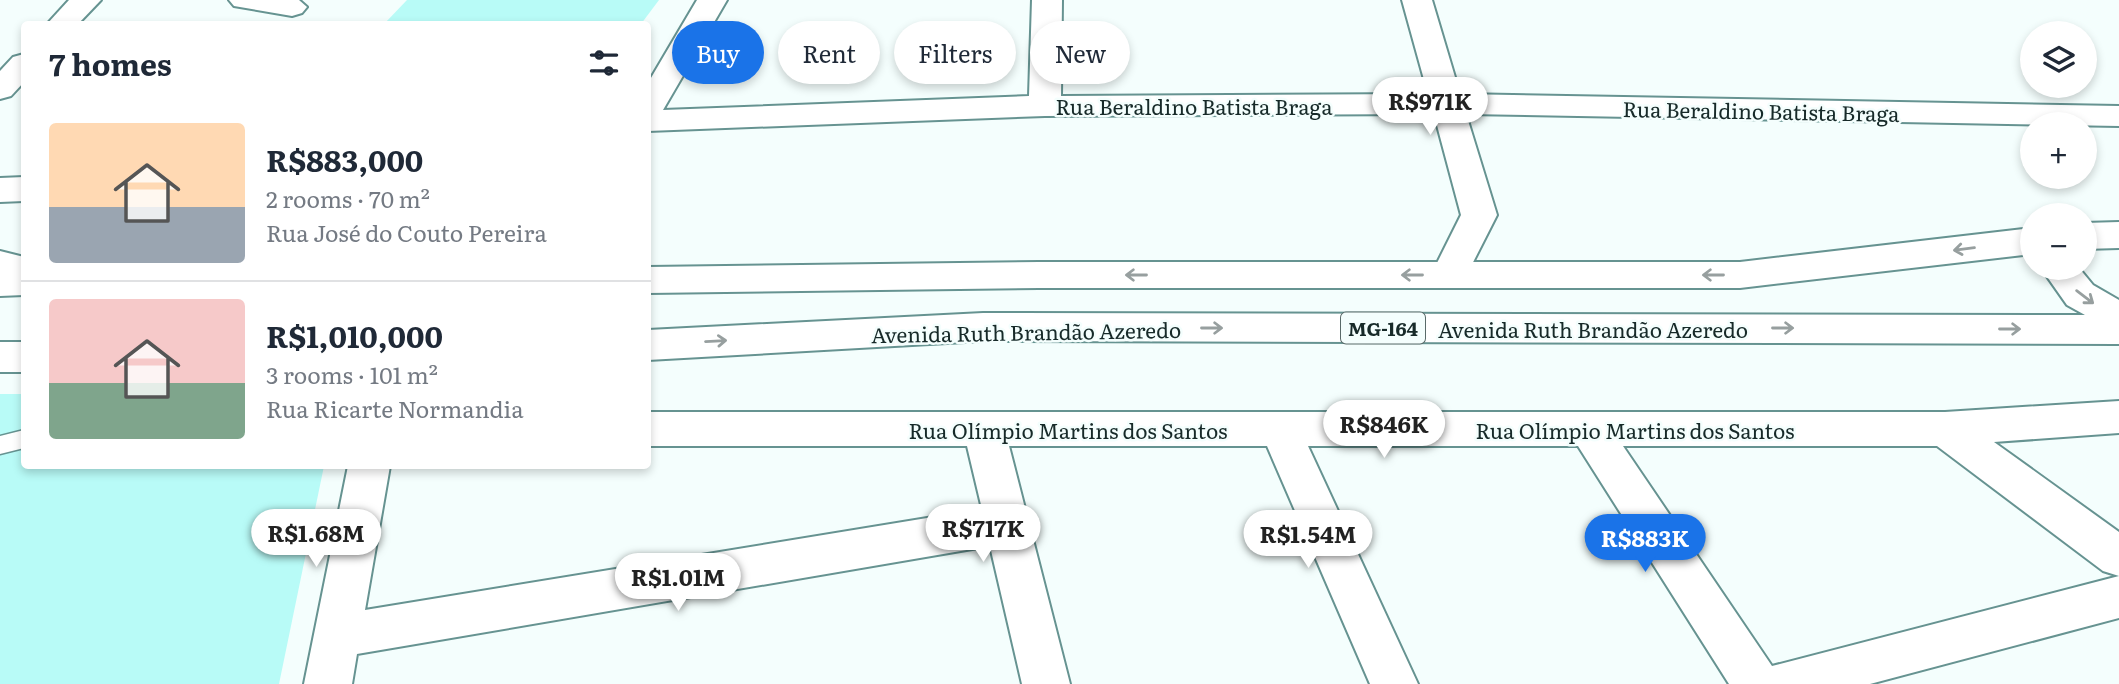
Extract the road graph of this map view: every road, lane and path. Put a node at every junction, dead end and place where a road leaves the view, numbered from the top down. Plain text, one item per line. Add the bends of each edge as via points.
1 (86, 0) edge
2 (244, 0) edge
3 (712, 0) edge
4 (1047, 0) edge
5 (1417, 0) edge
6 (289, 11) edge
7 (65, 21) edge
8 (21, 67) edge
9 (0, 89) edge
10 (651, 104) edge
11 (1449, 104) junction
12 (1045, 106) junction
13 (2119, 116) edge
14 (651, 121) edge
15 (0, 190) edge
16 (21, 190) edge
17 (2119, 235) edge
18 (2097, 236) edge
19 (2020, 242) edge
20 (0, 264) edge
21 (21, 269) edge
22 (1449, 275) junction
23 (651, 280) edge
24 (2068, 280) edge
25 (0, 282) edge
26 (21, 282) edge
27 (2119, 318) edge
28 (2119, 330) edge
29 (651, 345) edge
30 (0, 357) edge
31 (21, 357) edge
32 (2119, 417) edge
33 (651, 429) edge
34 (984, 429) junction
35 (1280, 429) junction
36 (1589, 429) junction
37 (1945, 429) junction
38 (21, 440) edge
39 (0, 445) edge
40 (368, 469) edge
41 (1007, 524) junction
42 (2119, 557) edge
43 (2119, 597) edge
44 (337, 636) junction
45 (328, 684) edge
46 (1046, 684) edge
47 (1394, 684) edge
48 (1756, 684) edge
49 (1784, 684) edge

1 - 7 street
2 - 6 street
3 - 10 street
4 - 12 street
5 - 11 street
8 - 9 street
11 - 12 street, Rua Beraldino Batista Braga
11 - 13 street, Rua Beraldino Batista Braga
11 - 22 street via 1479,215
12 - 14 street, Rua Beraldino Batista Braga
15 - 16 street
17 - 18 street
19 -> 22 street via 1740,275
20 - 21 street
22 -> 23 street
24 -> 27 street via 2080,296
25 - 26 street
29 -> 28 street, Avenida Ruth Brandão Azeredo / MG-164 via 984,327
30 - 31 street
32 - 37 street, Rua Olímpio Martins dos Santos
33 - 34 street, Rua Olímpio Martins dos Santos
34 - 35 street, Rua Olímpio Martins dos Santos
34 - 41 street
35 - 36 street, Rua Olímpio Martins dos Santos
35 - 47 street
36 - 37 street, Rua Olímpio Martins dos Santos
36 - 48 street
37 - 42 street
38 - 39 lane
40 - 44 street
41 - 44 street
41 - 46 street
43 - 49 street
44 - 45 street

